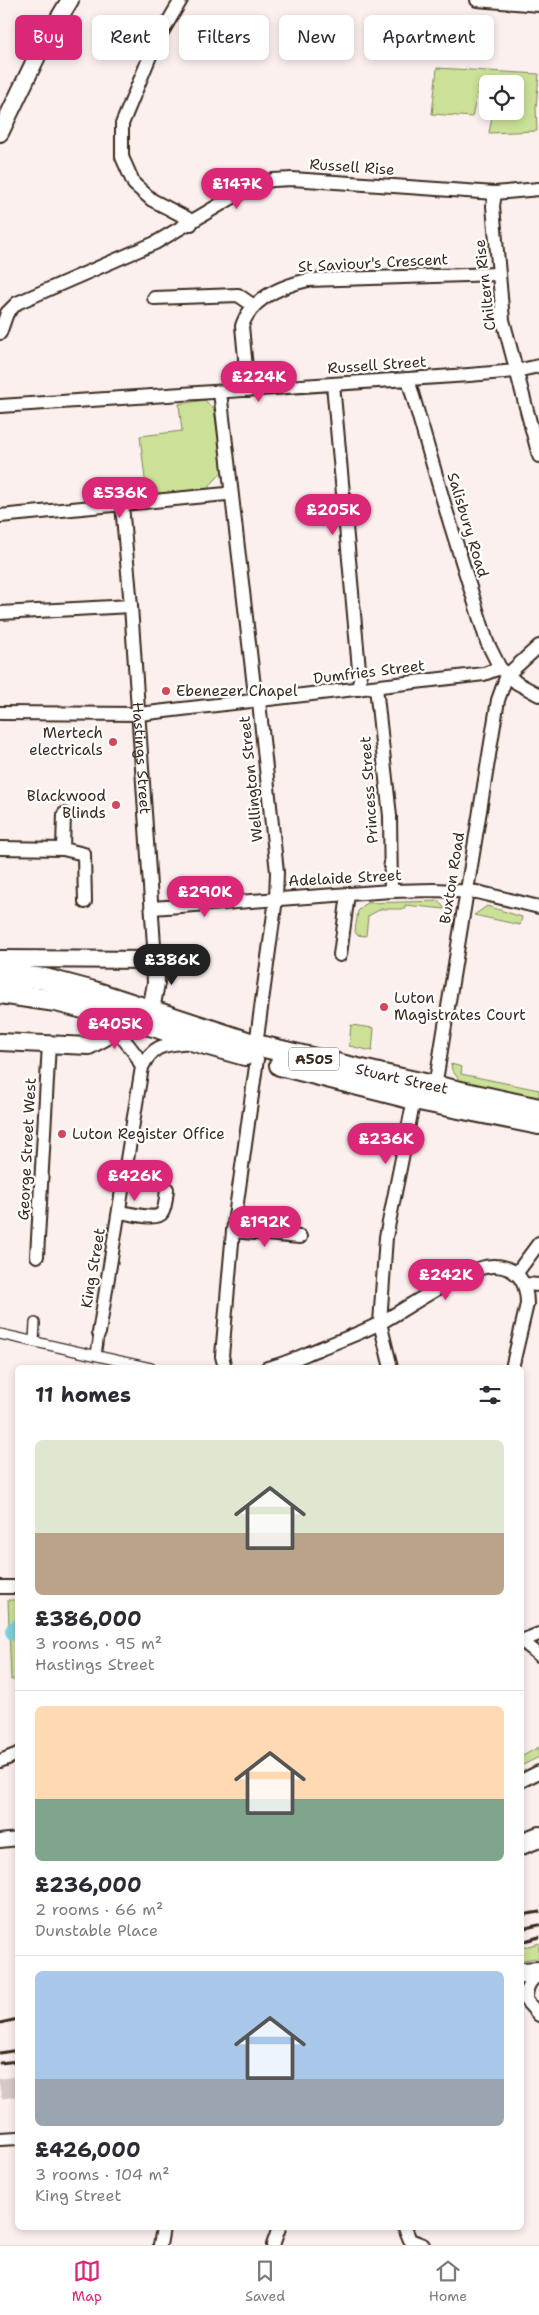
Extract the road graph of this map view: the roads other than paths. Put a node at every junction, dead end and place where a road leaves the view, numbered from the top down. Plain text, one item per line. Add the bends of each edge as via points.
1 (70, 0) edge
2 (182, 0) edge
3 (477, 0) edge
4 (539, 5) edge
5 (0, 133) edge
6 (539, 189) edge
7 (495, 193) junction
8 (191, 224) junction
9 (498, 274) junction
10 (154, 298) dead end
11 (254, 306) junction
12 (0, 333) edge
13 (539, 366) edge
14 (516, 371) junction
15 (408, 378) junction
16 (333, 384) junction
17 (248, 390) junction
18 (220, 392) junction
19 (0, 406) edge
20 (539, 456) edge
21 (230, 491) junction
22 (122, 505) junction
23 (0, 516) edge
24 (131, 606) junction
25 (0, 613) edge
26 (539, 646) edge
27 (504, 672) junction
28 (376, 687) junction
29 (358, 689) junction
30 (539, 696) edge
31 (259, 702) junction
32 (0, 713) edge
33 (139, 714) junction
34 (64, 814) dead end
35 (0, 848) edge
36 (63, 849) junction
37 (391, 891) junction
38 (466, 892) junction
39 (348, 894) junction
40 (276, 899) junction
41 (85, 902) dead end
42 (539, 907) edge
43 (152, 908) junction
44 (340, 955) dead end
45 (0, 959) edge
46 (155, 960) junction
47 (0, 974) edge
48 (0, 993) edge
49 (151, 1010) junction
50 (110, 1020) junction
51 (195, 1041) junction
52 (0, 1042) edge
53 (49, 1044) junction
54 (256, 1052) junction
55 (142, 1067) junction
56 (435, 1087) junction
57 (414, 1099) junction
58 (539, 1109) edge
59 (539, 1124) edge
60 (167, 1189) dead end
61 (119, 1212) junction
62 (233, 1231) junction
63 (300, 1237) dead end
64 (539, 1243) edge
65 (37, 1256) dead end
66 (516, 1274) junction
67 (525, 1284) junction
68 (539, 1285) edge
69 (35, 1323) dead end
70 (380, 1324) junction
71 (99, 1332) joint
72 (0, 1334) edge
73 (34, 1341) junction
74 (96, 1355) junction
75 (137, 1365) edge
76 (224, 1365) edge
77 (275, 1365) edge
78 (390, 1365) edge
79 (513, 1365) edge
80 (0, 1587) edge
81 (15, 1587) edge
82 (539, 1634) edge
83 (524, 1639) edge
84 (524, 1642) edge
85 (539, 1655) edge
86 (15, 1755) edge
87 (0, 1761) edge
88 (539, 1772) edge
89 (524, 1780) edge
90 (539, 1837) edge
91 (15, 1839) edge
92 (0, 1841) edge
93 (524, 1843) edge
94 (524, 1973) edge
95 (539, 1973) edge
96 (524, 1998) edge
97 (539, 2015) edge
98 (15, 2138) edge
99 (0, 2139) edge
100 (162, 2230) edge
101 (278, 2230) edge
102 (406, 2230) edge
103 (409, 2243) edge
104 (160, 2245) edge
105 (273, 2245) edge
106 (423, 2245) edge

1 - 5 main road via 42,46
2 - 8 street via 155,44 122,124 122,157 134,184 152,200 187,218
3 - 4 street
6 - 7 street, Russell Rise
7 - 8 street, Russell Rise via 273,180 255,184
7 - 9 street, Chiltern Rise
8 - 12 street, Russell Rise via 155,244 17,303 7,313
9 - 11 street, St Saviour's Crescent via 308,280 291,284
9 - 14 street, Chiltern Rise via 503,320
10 - 11 street via 238,295
11 - 17 street, St Saviour's Crescent via 245,316 242,326
13 - 14 street, Russell Street
14 - 15 street, Russell Street
14 - 20 street, Chiltern Rise
15 - 16 street, Russell Street
15 - 27 street, Salisbury Road via 487,642
16 - 17 street, Russell Street
16 - 29 street via 360,680
17 - 18 street, Russell Street
18 - 19 street, Russell Street
18 - 21 street, Wellington Street
21 - 22 street
21 - 31 street, Wellington Street via 255,695
22 - 23 street
22 - 24 street, Hastings Street
24 - 25 street
24 - 33 street, Hastings Street
26 - 27 street
27 - 28 street, Dumfries Street
27 - 30 street
27 - 38 street, Buxton Road
28 - 29 street, Dumfries Street
28 - 37 street, Princess Street via 390,816
29 - 31 street, Dumfries Street
31 - 33 street, Dumfries Street
31 - 40 street, Wellington Street via 277,872
32 - 33 street, Dumfries Street
33 - 43 street, Hastings Street
34 - 36 street
35 - 36 street
36 - 41 street via 84,854
37 - 38 street, Adelaide Street
37 - 39 street, Adelaide Street
38 - 42 street, Adelaide Street
38 - 56 street, Buxton Road
39 - 40 street, Adelaide Street
39 - 44 street
40 - 43 street, Adelaide Street
40 - 54 street, Wellington Street
43 - 46 street, Hastings Street
45 - 46 main road
46 - 49 main road, Hastings Street via 156,983
47 - 49 highway, Stuart Street / A505 via 45,979
48 - 50 highway, A505 via 56,1001
49 - 54 highway, Stuart Street / A505
50 - 51 highway, Stuart Street / A505 via 157,1027
50 - 53 main road via 104,1038 89,1046
50 - 55 street
51 - 54 highway, Stuart Street / A505
51 - 55 street via 167,1044 152,1050
52 - 53 main road
53 - 65 street, George Street West
54 - 56 highway, Stuart Street / A505
54 - 57 highway, Stuart Street / A505
54 - 62 street, Wellington Street
55 - 61 street, King Street
56 - 58 highway, Stuart Street / A505
57 - 59 highway, Stuart Street / A505
57 - 70 street via 386,1237
60 - 61 street via 163,1212 159,1216
61 - 71 street, King Street
62 - 63 street
62 - 76 street, Wellington Street via 222,1356
64 - 66 street
66 - 67 street
66 - 70 street via 508,1268 494,1266 470,1272
67 - 68 street
67 - 79 street via 527,1304
69 - 73 street
70 - 77 street
70 - 78 street
71 - 74 street, King Street
72 - 73 street
73 - 74 street
74 - 75 street
80 - 81 street
82 - 83 street
84 - 85 street
86 - 87 street
88 - 89 street
90 - 93 highway
91 - 92 street
94 - 95 highway
95 - 96 street via 530,1981
96 - 97 street
98 - 99 street
100 - 104 street
101 - 105 street
102 - 103 street
103 - 106 street

